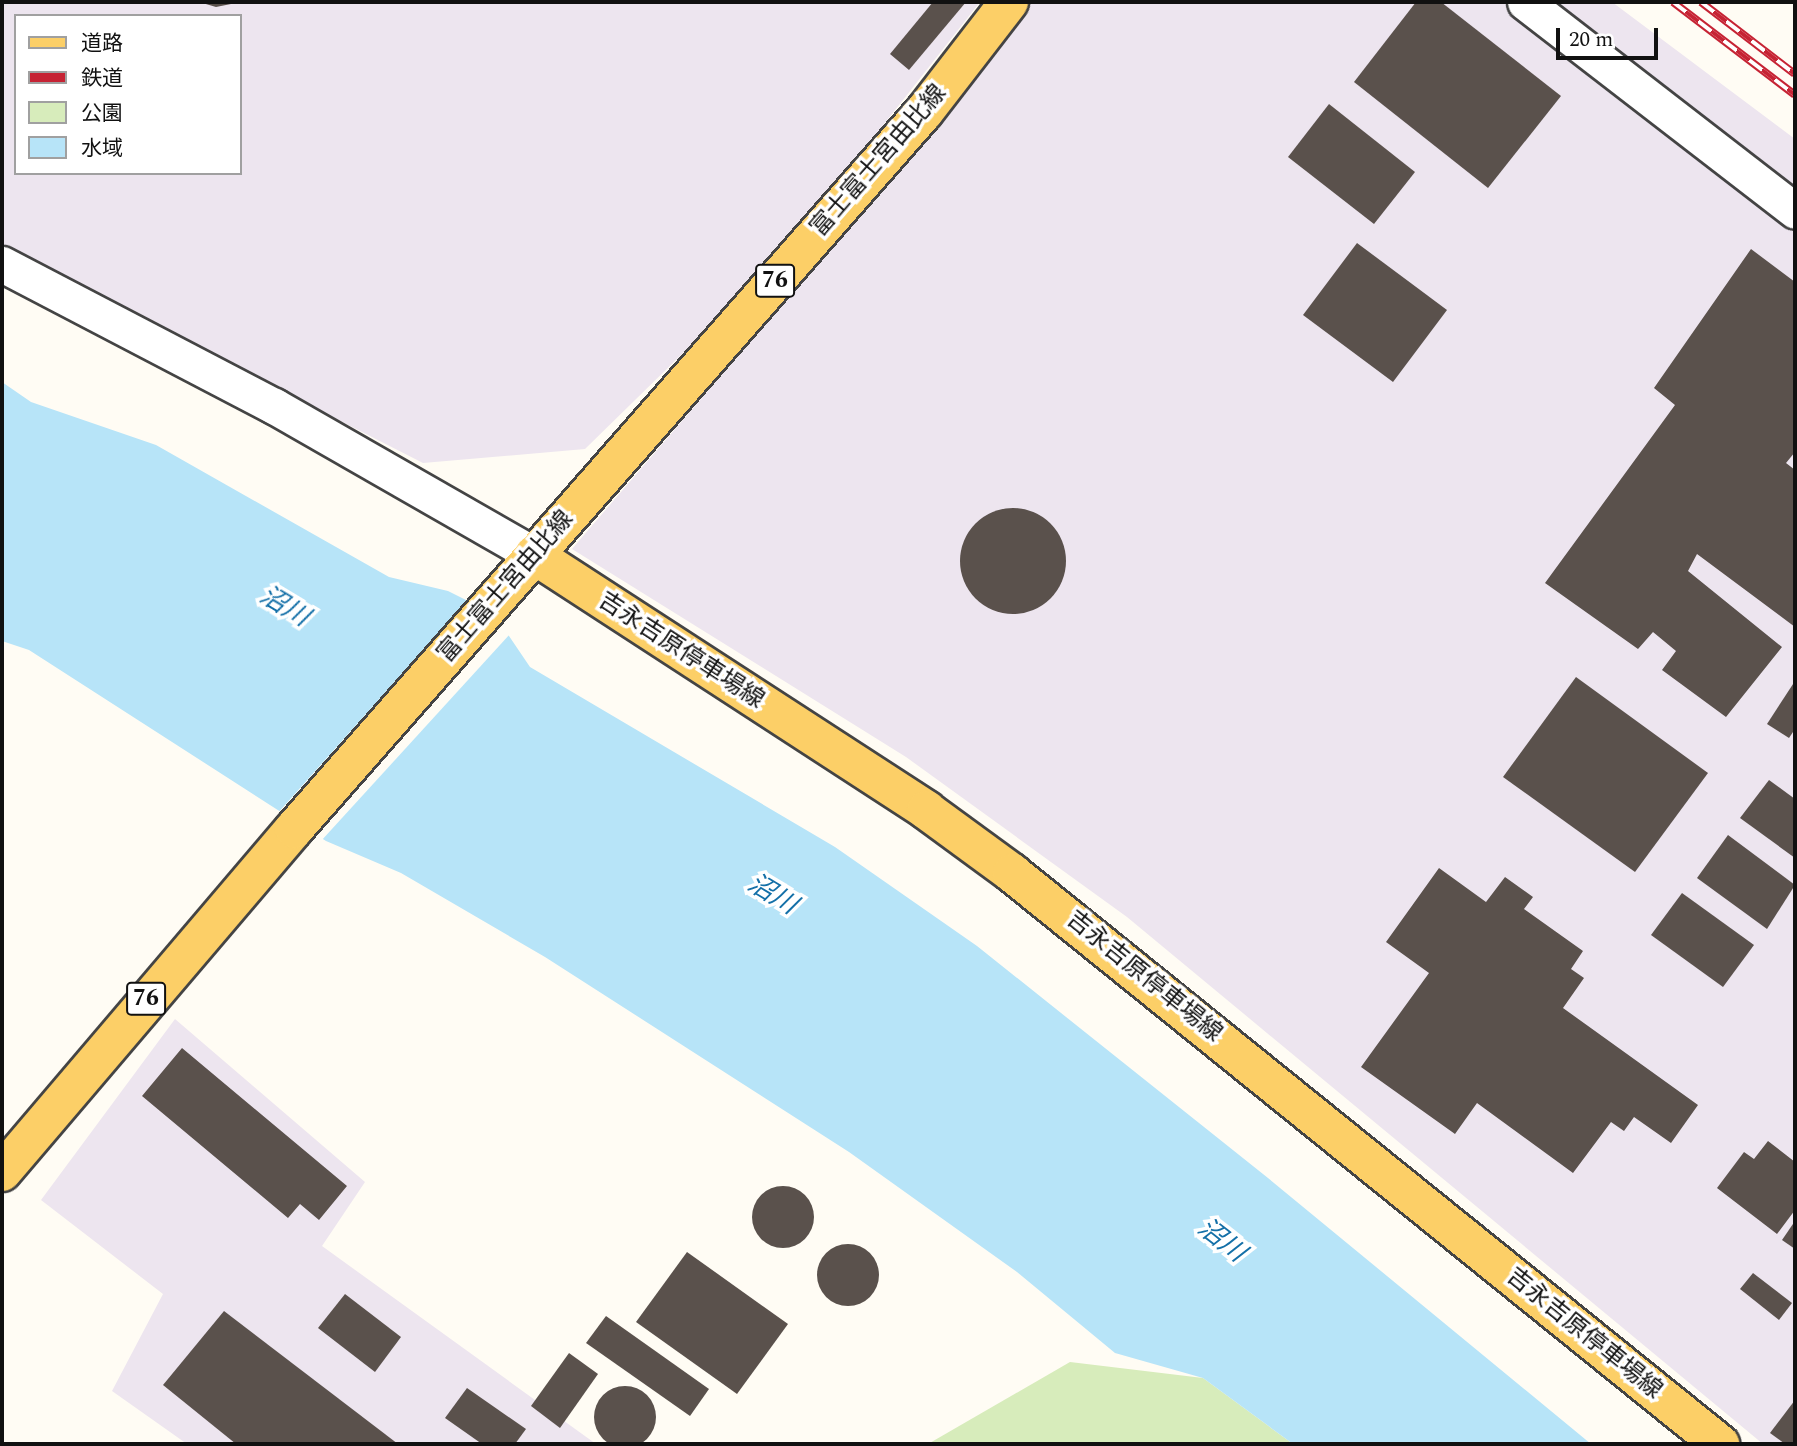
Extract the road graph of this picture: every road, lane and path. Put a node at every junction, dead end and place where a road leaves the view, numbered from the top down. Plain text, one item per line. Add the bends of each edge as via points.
1 (1009, 2) edge
2 (1525, 2) edge
3 (1795, 211) edge
4 (2, 264) edge
5 (527, 564) junction
6 (2, 1172) edge
7 (1720, 1444) edge

1 - 5 main road, 富士富士宮由比線 / 76 via 924,112
2 - 3 street
4 - 5 street via 274,406
5 - 6 main road, 富士富士宮由比線 / 76
5 - 7 main road, 吉永吉原停車場線 via 926,810 1012,873

